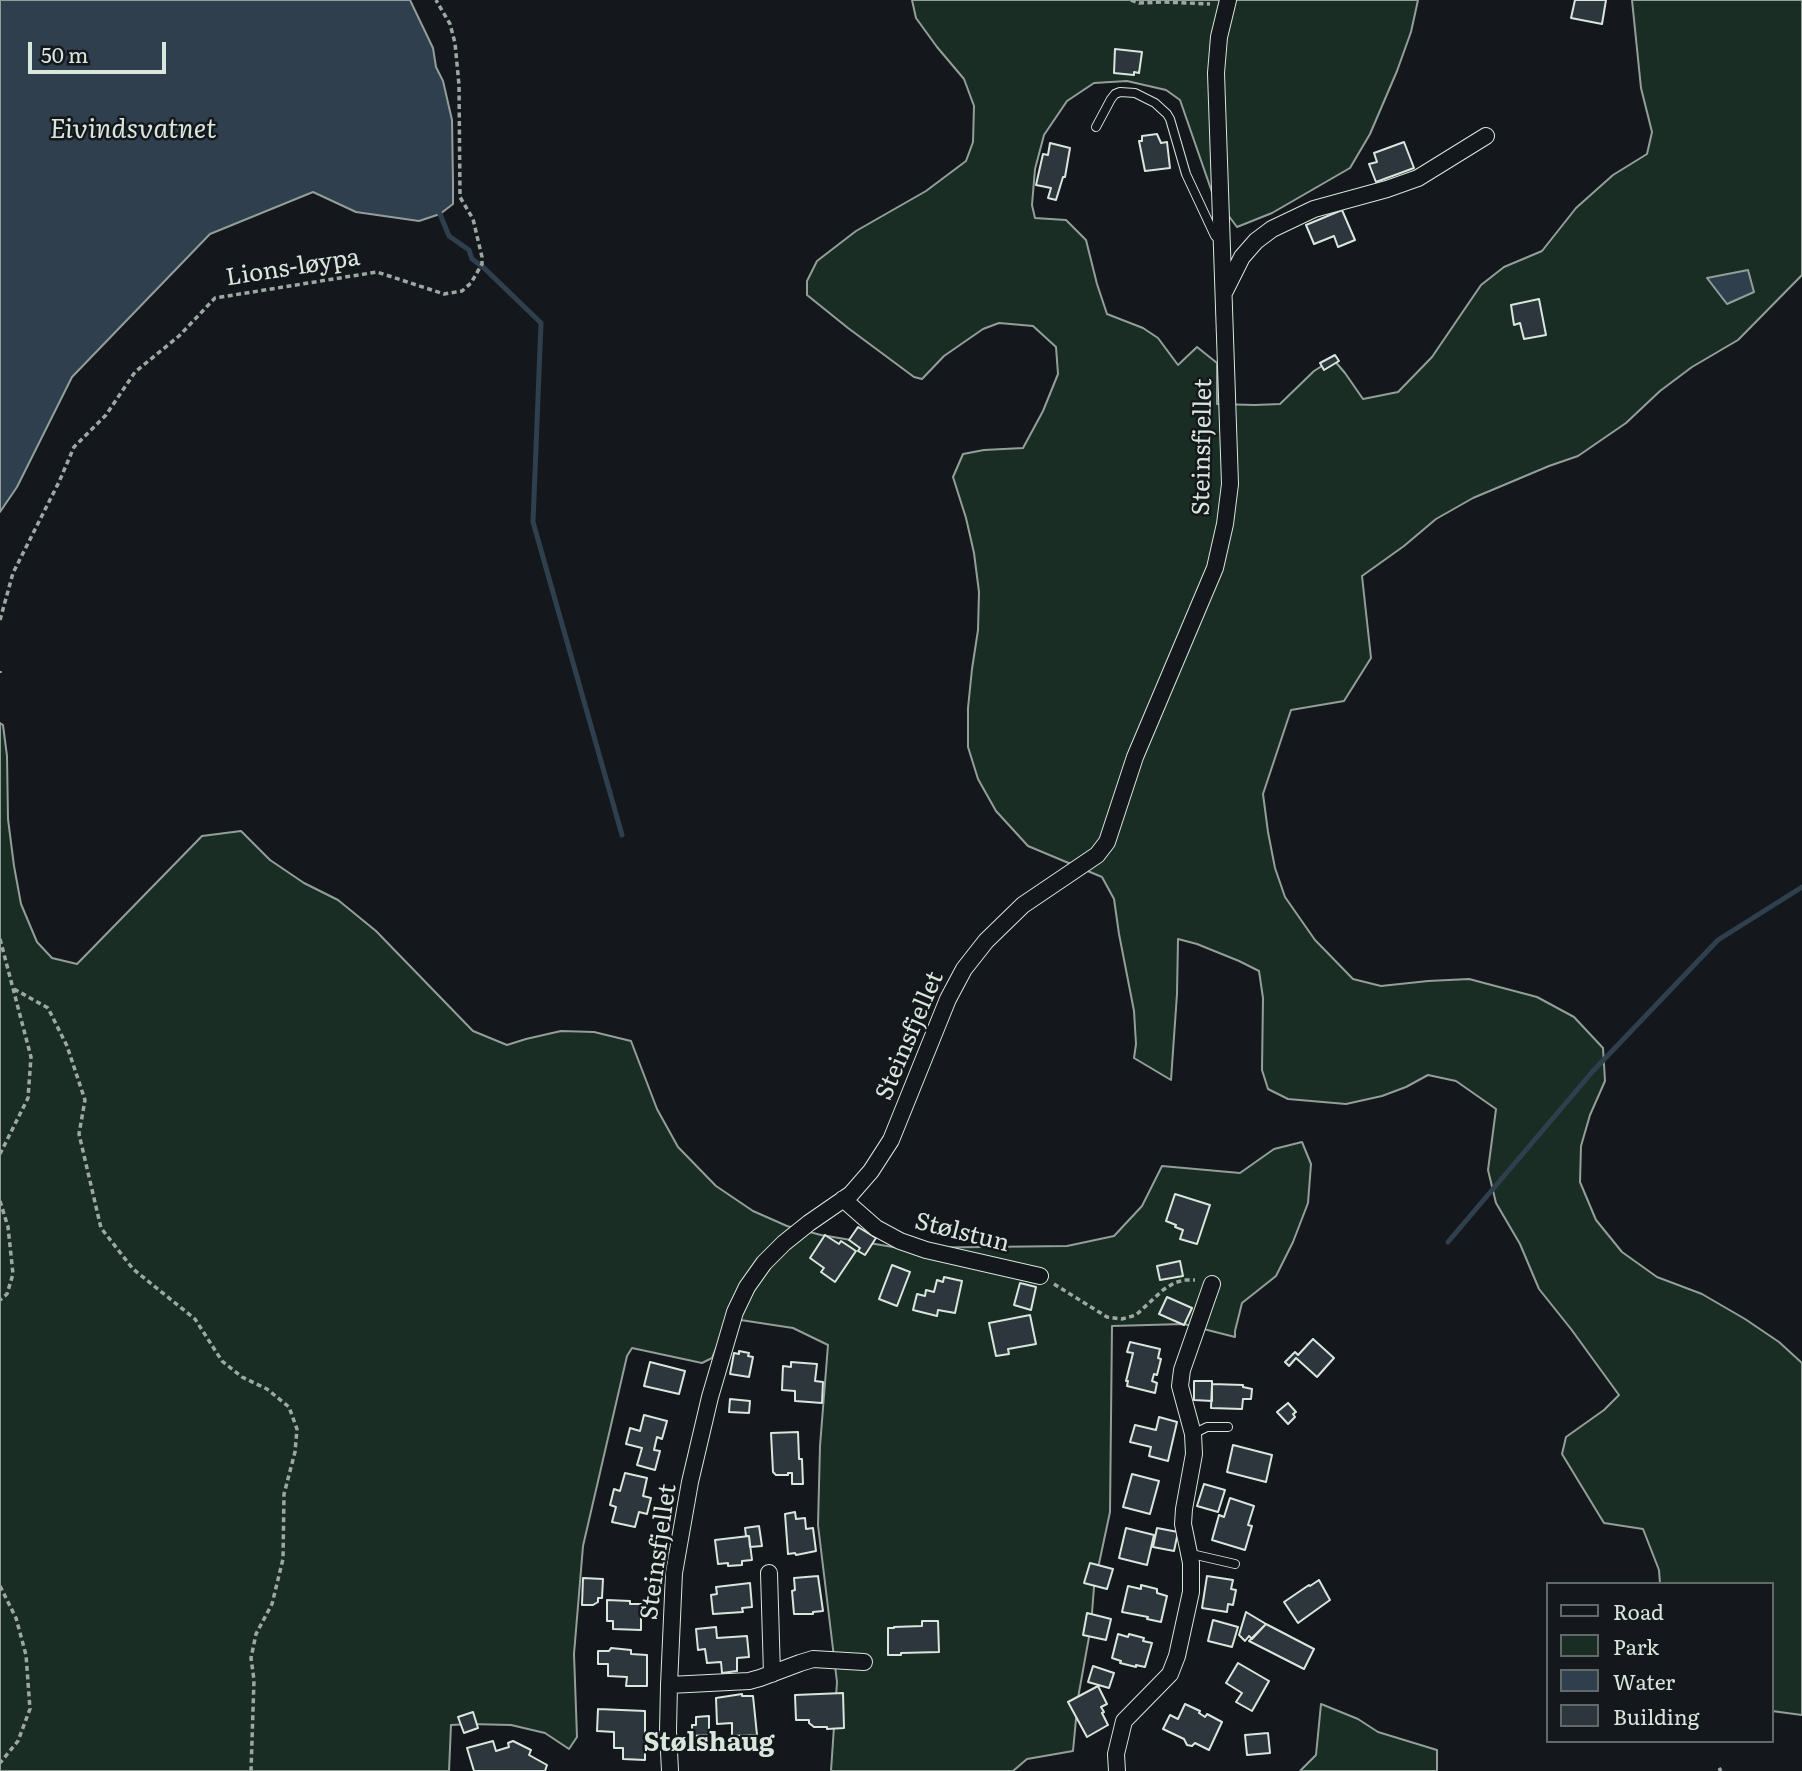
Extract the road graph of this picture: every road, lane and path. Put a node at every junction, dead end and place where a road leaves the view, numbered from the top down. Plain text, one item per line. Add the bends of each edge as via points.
1 (436, 0) edge
2 (1131, 0) edge
3 (1227, 3) edge
4 (1096, 127) dead end
5 (1486, 136) dead end
6 (1222, 240) junction
7 (1224, 293) junction
8 (0, 620) edge
9 (0, 939) edge
10 (14, 989) junction
11 (0, 1154) edge
12 (844, 1199) junction
13 (0, 1201) edge
14 (1040, 1276) joint
15 (1212, 1284) joint
16 (0, 1300) edge
17 (1228, 1427) dead end
18 (1193, 1434) junction
19 (1189, 1555) junction
20 (1235, 1564) dead end
21 (769, 1573) dead end
22 (0, 1587) edge
23 (864, 1662) dead end
24 (772, 1674) junction
25 (669, 1685) junction
26 (0, 1763) edge
27 (251, 1771) edge
28 (670, 1771) edge
29 (1117, 1771) edge

1 - 8 path, Lions-løypa via 455,43 460,197 480,243 481,266 471,283 443,294 377,272 215,298 135,372 106,415 74,447 13,573
2 - 3 path
3 - 6 street, Steinsfjellet via 1216,73
4 - 6 lane via 1115,94 1135,93 1155,103 1170,119 1186,174 1215,236
5 - 7 street, Steinsfjellet via 1418,178 1314,209 1272,229 1242,257
6 - 7 street, Steinsfjellet
7 - 12 street, Steinsfjellet via 1230,484 1225,524 1214,569 1135,757 1107,842 1097,855 1023,905 964,969 891,1140 871,1171
9 - 10 path
10 - 11 path via 31,1056 28,1098
10 - 27 path via 48,1008 67,1046 85,1100 79,1134 102,1228 133,1269 195,1319 222,1361 289,1407 296,1429 284,1494 283,1559 251,1658
12 - 14 street, Stølstun via 876,1228 900,1241
12 - 25 street, Steinsfjellet via 792,1236 764,1263 735,1312 710,1397 679,1537
13 - 16 path via 13,1274 7,1294
14 - 15 path via 1107,1317 1122,1318 1136,1315 1174,1283 1196,1280
15 - 18 street via 1182,1370 1180,1386
17 - 18 lane via 1207,1427
18 - 19 street via 1183,1524
19 - 20 lane
19 - 29 street via 1191,1592 1177,1656 1170,1674 1124,1721
21 - 24 street
22 - 26 path via 16,1618 26,1655 30,1709 18,1741
23 - 24 street via 813,1659
24 - 25 street via 749,1681
25 - 28 street, Steinsfjellet

